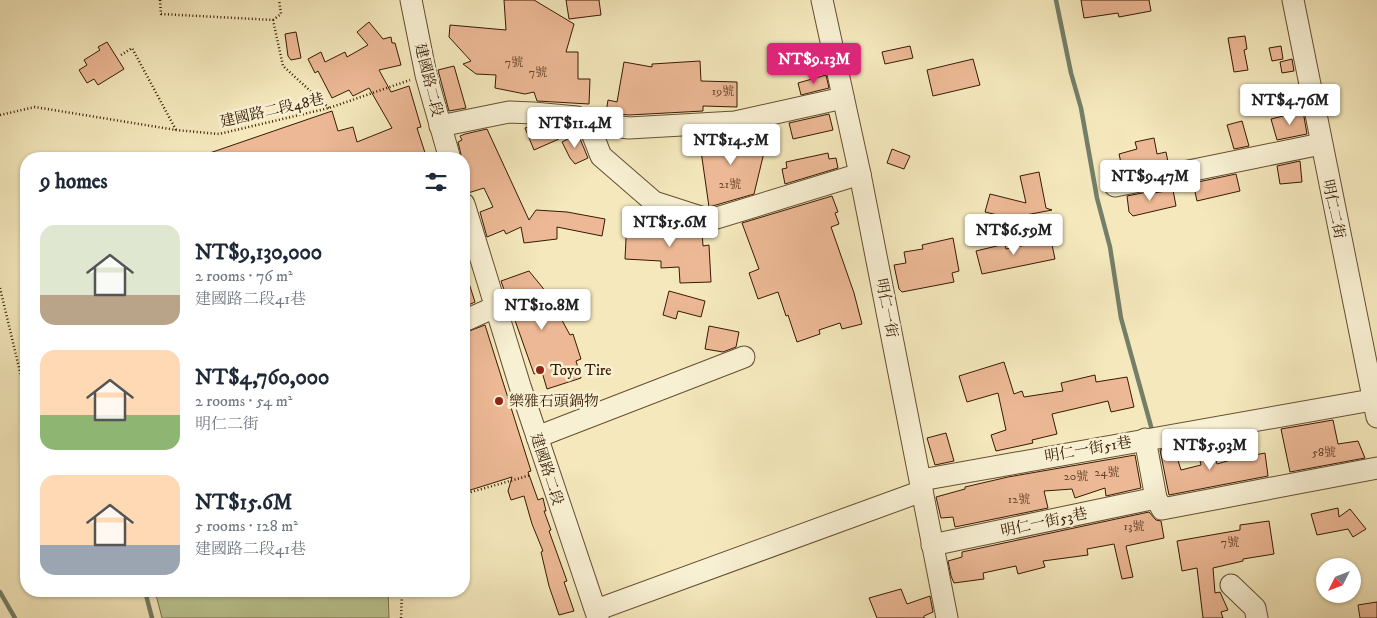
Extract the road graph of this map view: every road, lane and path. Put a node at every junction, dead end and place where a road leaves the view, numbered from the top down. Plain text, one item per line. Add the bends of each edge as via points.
1 (160, 0) edge
2 (279, 0) edge
3 (411, 0) edge
4 (822, 0) edge
5 (1293, 0) edge
6 (273, 20) junction
7 (120, 55) dead end
8 (426, 75) junction
9 (843, 98) junction
10 (329, 108) junction
11 (0, 115) edge
12 (588, 123) junction
13 (440, 126) junction
14 (176, 130) junction
15 (1321, 144) junction
16 (448, 152) edge
17 (860, 174) junction
18 (1115, 186) dead end
19 (470, 224) edge
20 (0, 288) edge
21 (495, 307) junction
22 (470, 319) edge
23 (744, 357) dead end
24 (20, 372) edge
25 (1376, 405) edge
26 (537, 437) junction
27 (1145, 439) junction
28 (1377, 468) edge
29 (547, 471) junction
30 (922, 486) junction
31 (470, 492) edge
32 (1156, 498) junction
33 (932, 545) junction
34 (1231, 584) dead end
35 (402, 597) edge
36 (597, 614) edge
37 (401, 618) edge
38 (947, 618) edge
39 (1257, 618) edge

1 - 6 path via 161,14
2 - 6 path via 280,14
3 - 8 street, 建國路二段
4 - 9 street, 明仁一街
5 - 15 street, 明仁二街
6 - 10 path via 283,66
7 - 14 path via 132,48
8 - 10 path, 建國路二段48巷
8 - 13 street, 建國路二段
9 - 12 street via 735,122 629,128
9 - 17 street, 明仁一街
10 - 14 path, 建國路二段48巷 via 219,134
11 - 14 path, 建國路二段48巷 via 35,107
12 - 13 street via 577,117 509,112
12 - 17 street via 601,156 654,202 710,220
13 - 16 street, 建國路二段
15 - 18 street
15 - 25 street, 明仁二街
17 - 30 street, 明仁一街
19 - 21 street, 建國路二段
20 - 24 path
21 - 22 street
21 - 26 street, 建國路二段
23 - 26 street
25 - 27 street, 明仁一街51巷
26 - 29 street, 建國路二段
27 - 30 street, 明仁一街51巷
27 - 32 street
28 - 32 street via 1162,510
29 - 31 path
29 - 36 street, 建國路二段
30 - 33 street, 明仁一街
30 - 36 street, 明仁一街51巷
32 - 33 street, 明仁一街53巷
33 - 38 street, 明仁一街
34 - 39 street via 1255,608
35 - 37 path

